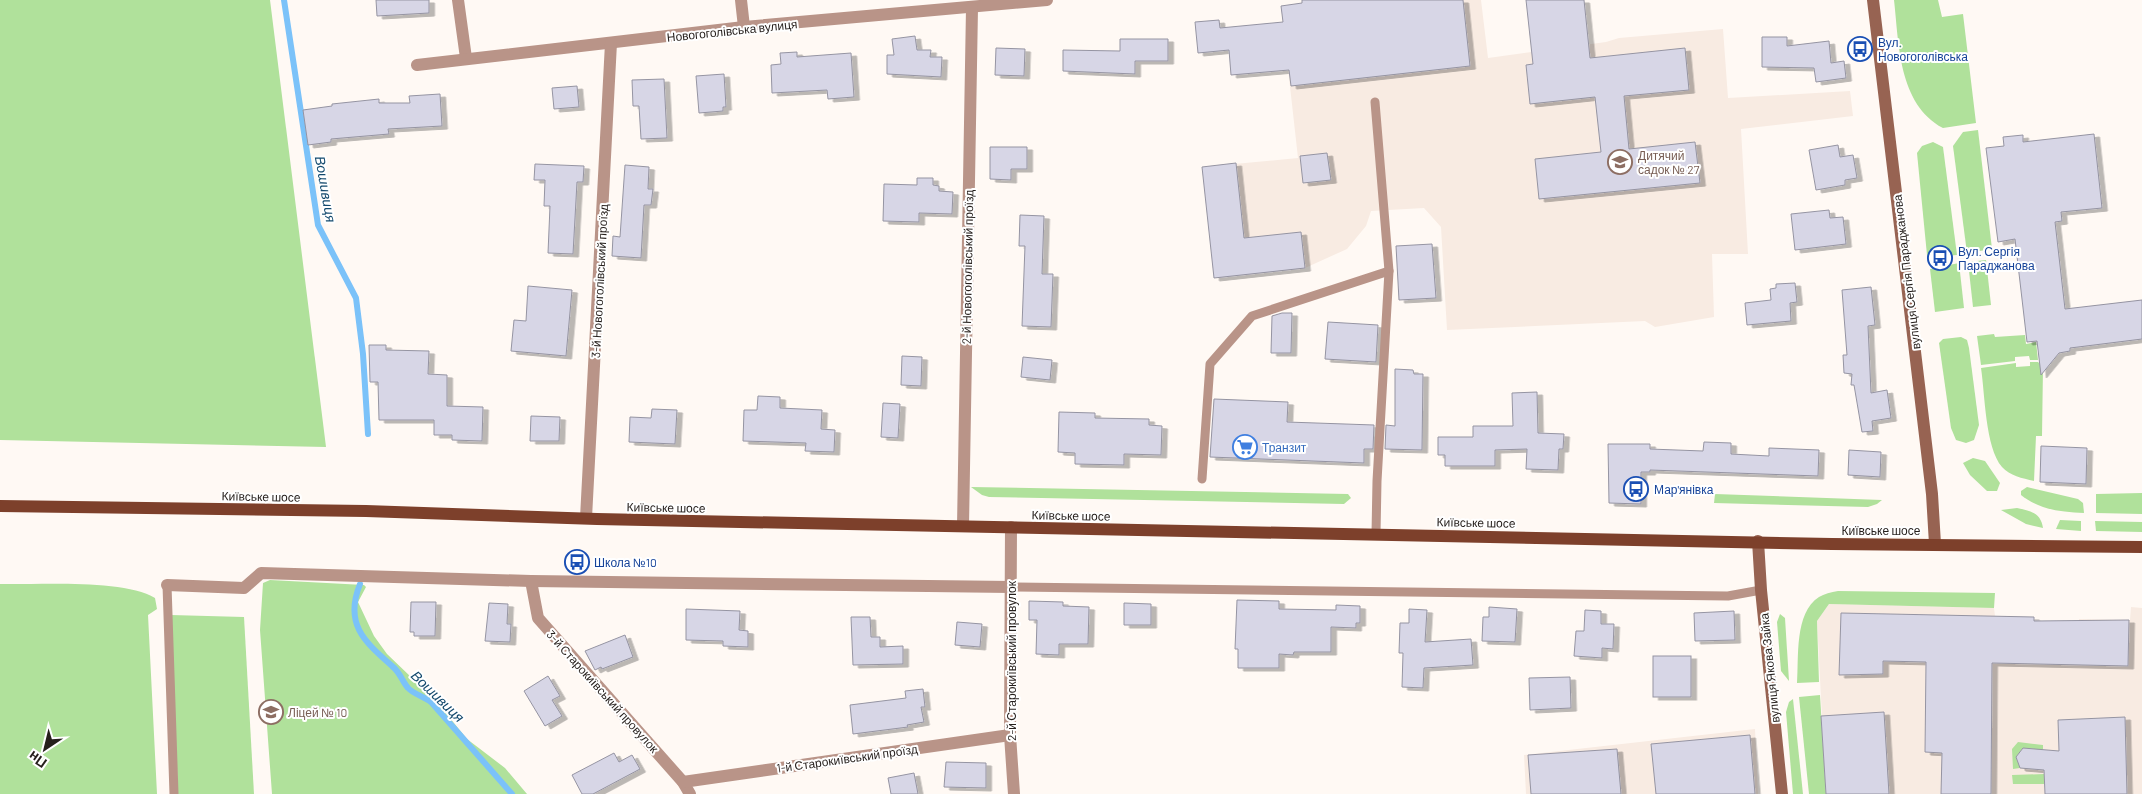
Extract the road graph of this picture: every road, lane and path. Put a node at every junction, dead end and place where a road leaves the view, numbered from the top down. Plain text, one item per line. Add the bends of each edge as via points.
1 (458, 0) edge
2 (741, 0) edge
3 (1047, 0) edge
4 (1873, 0) edge
5 (996, 3) edge
6 (972, 8) junction
7 (744, 27) junction
8 (612, 43) junction
9 (466, 58) junction
10 (417, 65) dead end
11 (1375, 102) dead end
12 (1389, 271) junction
13 (1202, 479) dead end
14 (0, 506) edge
15 (586, 518) junction
16 (963, 526) junction
17 (1011, 527) junction
18 (1376, 534) junction
19 (1758, 541) junction
20 (1935, 544) junction
21 (2142, 547) edge
22 (531, 581) junction
23 (166, 585) joint
24 (1011, 587) junction
25 (1761, 590) junction
26 (1010, 735) junction
27 (683, 782) junction
28 (174, 794) edge
29 (690, 794) edge
30 (1014, 794) edge
31 (1782, 794) edge

1 - 9 street
2 - 7 street
3 - 5 street, Новогоголівська вулиця
4 - 20 main road, вулиця Сергія Параджанова via 1932,494
5 - 6 street, Новогоголівська вулиця
6 - 7 street, Новогоголівська вулиця
6 - 16 street, 2-й Новогоголівський проїзд
7 - 8 street, Новогоголівська вулиця
8 - 9 street, Новогоголівська вулиця
8 - 15 street, 3-й Новогоголівський проїзд
9 - 10 street, Новогоголівська вулиця
11 - 12 lane
12 - 13 lane via 1252,316 1210,364
12 - 18 lane
14 - 15 main road, Київське шосе
15 - 16 main road, Київське шосе
16 - 17 main road, Київське шосе
17 - 18 main road, Київське шосе
17 - 24 street, 2-й Старокиївський провулок
18 - 19 main road, Київське шосе
19 - 20 main road, Київське шосе
19 - 25 main road, вулиця Якова Зайка
20 - 21 main road, Київське шосе
22 - 23 street via 261,572 244,588
22 - 24 street
22 - 27 street, 3-й Старокиївський провулок via 538,618
23 - 28 lane
24 - 25 lane via 1728,596
24 - 26 street, 2-й Старокиївський провулок
25 - 31 main road, вулиця Якова Зайка
26 - 27 street, 1-й Старокиївський проїзд
26 - 30 street, 2-й Старокиївський провулок
27 - 29 street, 3-й Старокиївський провулок

